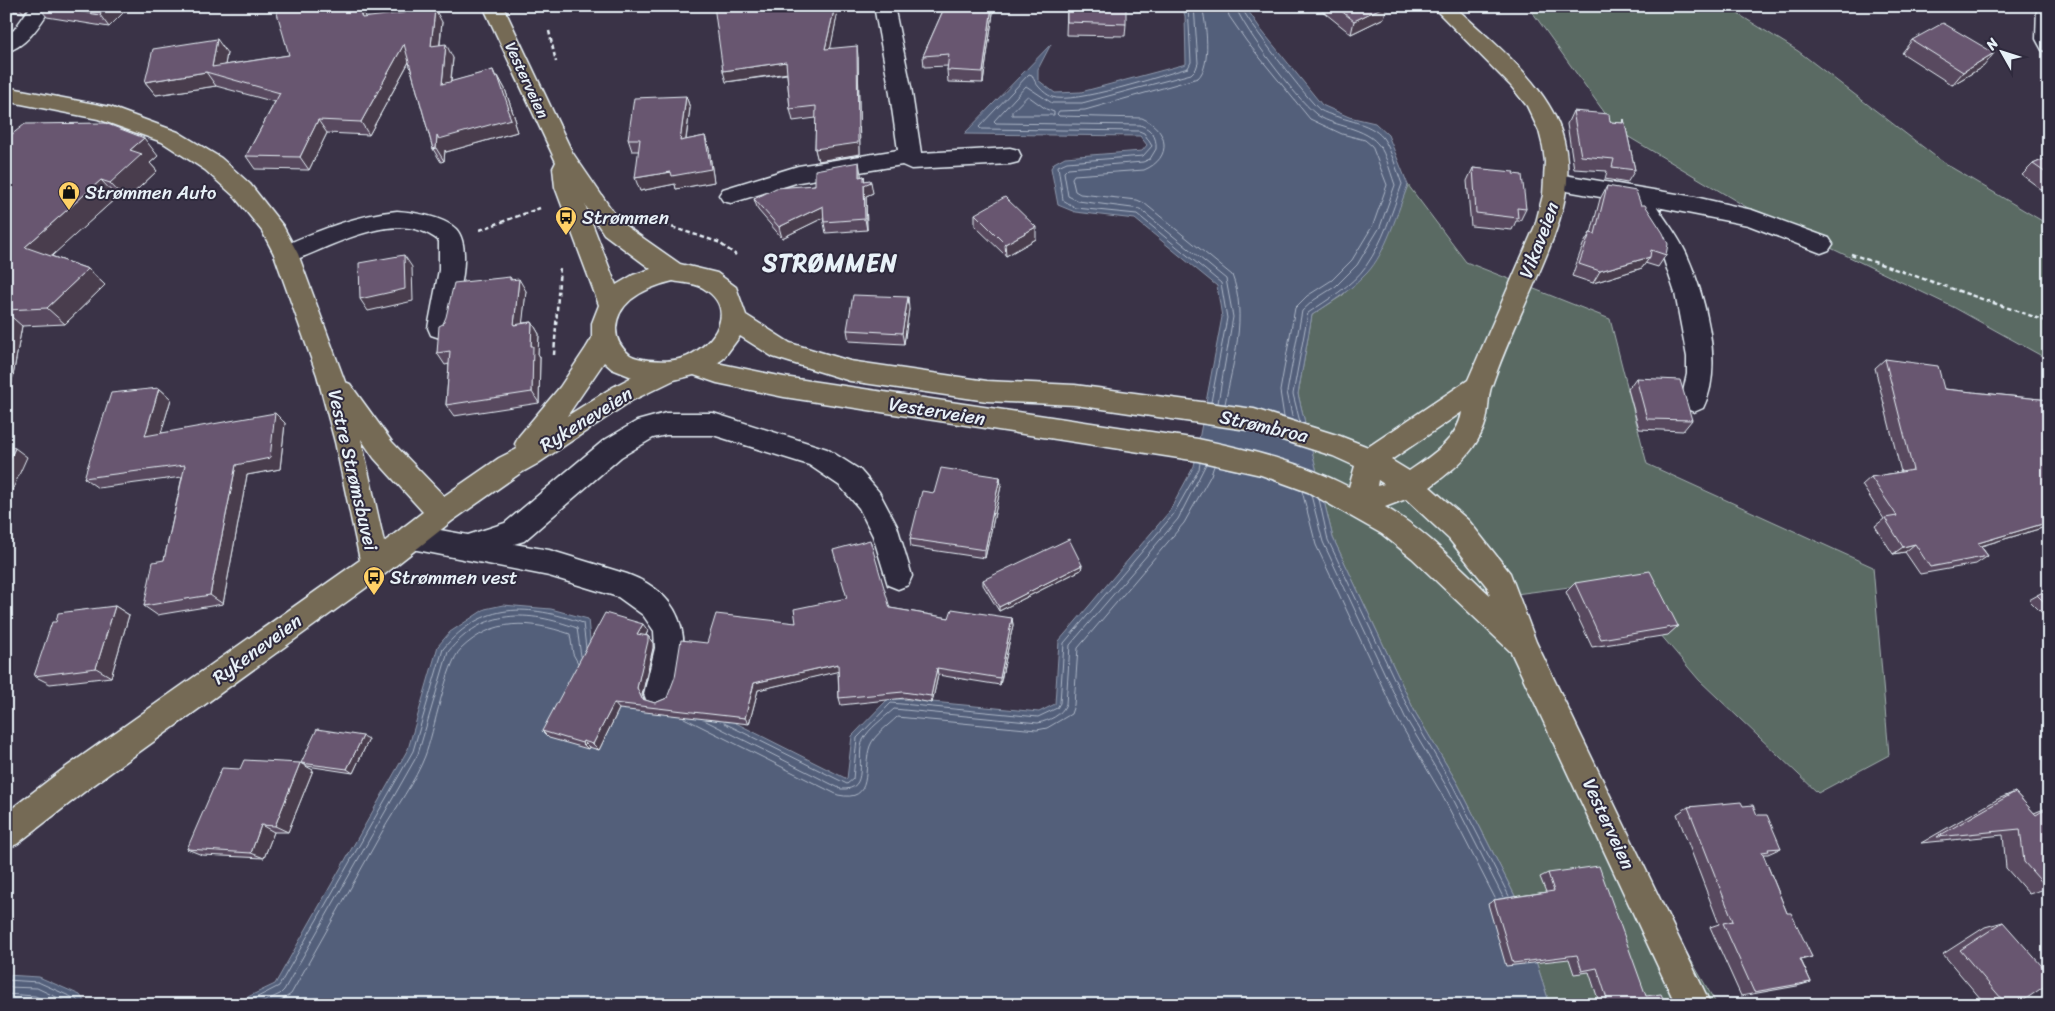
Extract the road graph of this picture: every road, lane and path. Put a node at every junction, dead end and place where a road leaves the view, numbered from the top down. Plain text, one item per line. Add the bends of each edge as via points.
1 (42, 6) edge
2 (492, 6) edge
3 (884, 6) edge
4 (1442, 6) edge
5 (2047, 6) edge
6 (549, 30) dead end
7 (6, 45) edge
8 (2049, 45) edge
9 (557, 70) dead end
10 (6, 94) edge
11 (562, 154) junction
12 (910, 156) junction
13 (1010, 156) dead end
14 (1558, 182) junction
15 (1636, 194) junction
16 (731, 196) dead end
17 (542, 208) dead end
18 (656, 222) dead end
19 (451, 240) junction
20 (1822, 244) joint
21 (286, 254) junction
22 (736, 255) dead end
23 (560, 263) dead end
24 (673, 272) junction
25 (612, 305) junction
26 (734, 320) junction
27 (2049, 322) edge
28 (440, 328) edge
29 (604, 340) junction
30 (554, 359) dead end
31 (694, 365) junction
32 (665, 373) junction
33 (330, 375) junction
34 (1478, 387) junction
35 (1694, 401) dead end
36 (1186, 410) joint
37 (1340, 447) joint
38 (1182, 448) joint
39 (1370, 460) junction
40 (509, 466) junction
41 (1318, 484) joint
42 (1410, 486) junction
43 (1358, 505) junction
44 (437, 508) junction
45 (412, 537) junction
46 (470, 547) junction
47 (373, 557) junction
48 (898, 576) dead end
49 (1522, 645) junction
50 (659, 694) dead end
51 (6, 833) edge
52 (1694, 1005) edge

1 - 7 street via 21,34
2 - 11 main road, Vesterveien
3 - 12 street
4 - 14 main road, Vikaveien via 1535,100 1545,116 1552,138
5 - 8 street via 2046,39
6 - 9 path
10 - 21 main road, Vestre Strømsbuvei via 102,112 170,137 213,164 242,190 271,226
11 - 24 main road, Vesterveien via 612,228
11 - 25 main road, Vesterveien via 566,187
12 - 13 street via 911,161
12 - 16 street via 798,174
14 - 15 street
14 - 34 main road, Vikaveien via 1547,226
15 - 20 street via 1752,218
15 - 35 street via 1666,239 1682,275 1700,361
17 - 19 path
18 - 22 path via 718,242
19 - 21 street via 446,233 423,222 394,219 358,226
19 - 28 street via 452,254
20 - 27 path
21 - 33 main road, Vestre Strømsbuvei
23 - 30 path
24 - 25 main road via 638,282
24 - 26 main road via 702,276 725,290 733,304
25 - 29 main road via 605,316
26 - 31 main road via 722,346
26 - 36 main road, Vesterveien via 786,352 850,371 986,391 1075,394
29 - 32 main road via 612,354 625,365 644,372
29 - 40 main road, Rykeneveien via 563,405
31 - 32 main road
31 - 38 main road, Vesterveien via 784,387
32 - 40 main road, Rykeneveien via 622,394
33 - 44 main road, Vestre Strømsbuvei via 383,450
33 - 47 main road, Vestre Strømsbuvei
34 - 39 main road
34 - 42 main road, Vikaveien via 1474,417 1466,436 1444,461
36 - 37 main road, Strømbroa via 1254,420
37 - 39 main road, Vesterveien
38 - 41 main road, Strømbroa via 1262,464
39 - 42 main road, Vesterveien
39 - 43 main road
40 - 44 main road, Rykeneveien
41 - 43 main road, Vesterveien
42 - 43 main road, Vikaveien
42 - 49 main road, Vesterveien via 1459,530 1500,582
43 - 49 main road, Vesterveien via 1422,549
44 - 45 main road, Rykeneveien
45 - 46 street
45 - 47 main road, Rykeneveien
46 - 48 street via 514,532 612,449 646,429 666,424 713,424 818,457 850,478 869,500 887,535
46 - 50 street via 548,563 627,587 653,606 668,627 670,648
47 - 51 main road, Rykeneveien
49 - 52 main road, Vesterveien

